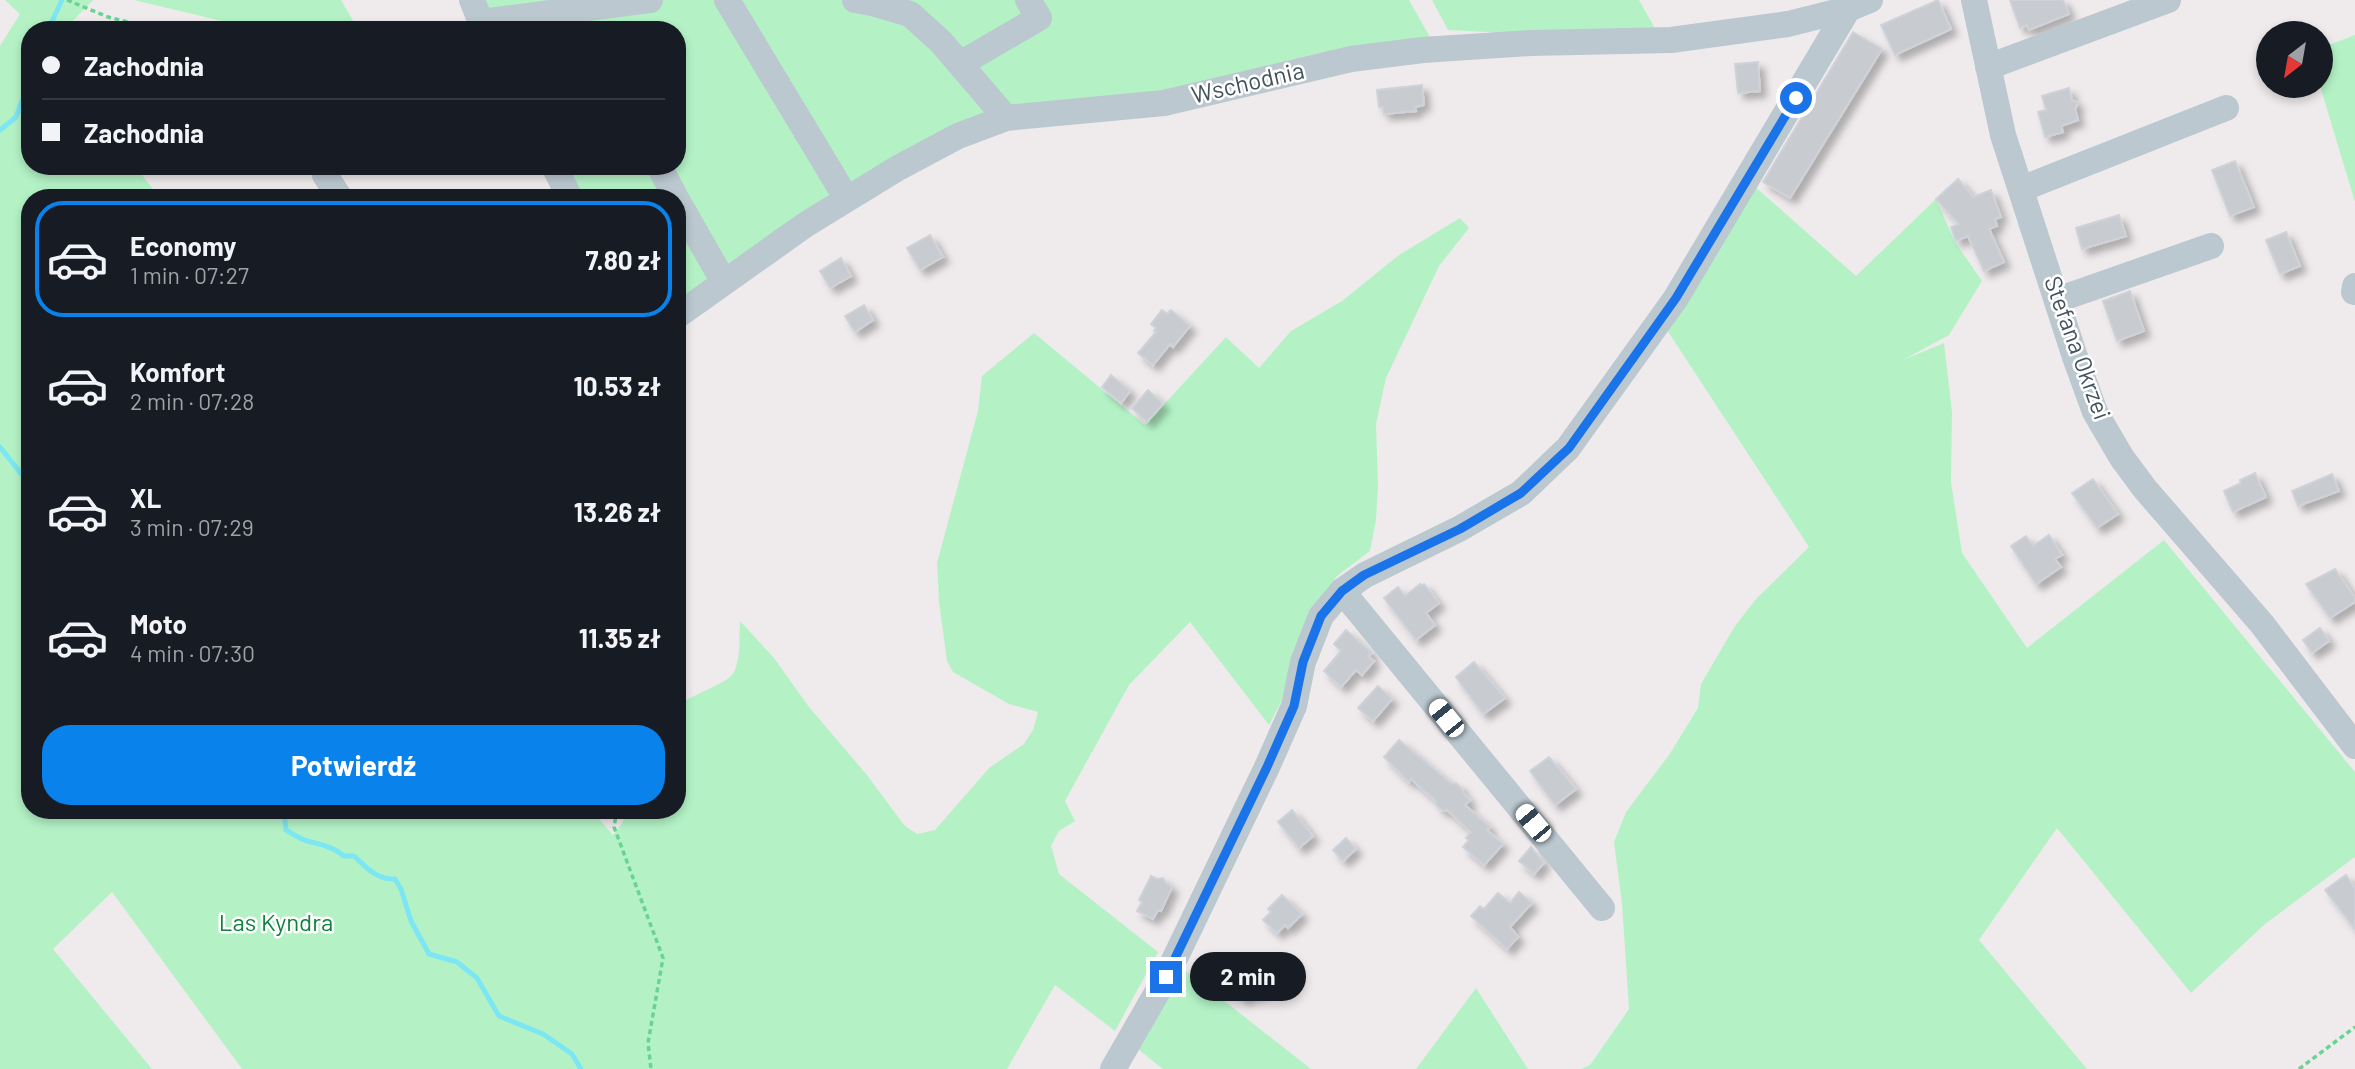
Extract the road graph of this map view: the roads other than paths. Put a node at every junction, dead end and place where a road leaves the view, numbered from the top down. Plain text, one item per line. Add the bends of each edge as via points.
1 (650, 0) edge
2 (727, 0) edge
3 (858, 0) edge
4 (1028, 0) edge
5 (1974, 0) edge
6 (2168, 0) edge
7 (1859, 5) edge
8 (479, 17) edge
9 (577, 20) edge
10 (960, 64) junction
11 (1988, 67) junction
12 (2226, 108) dead end
13 (1006, 118) junction
14 (325, 175) dead end
15 (839, 186) dead end
16 (334, 189) edge
17 (2021, 189) junction
18 (686, 215) edge
19 (2211, 246) dead end
20 (717, 270) dead end
21 (2057, 300) junction
22 (686, 310) edge
23 (1342, 591) junction
24 (2355, 746) edge
25 (1602, 908) dead end
26 (1113, 1069) edge

1 - 9 street
2 - 15 street
3 - 10 street via 910,14
4 - 10 street via 1039,18
5 - 11 street, Stefana Okrzei
6 - 11 street
7 - 13 street, Wschodnia via 1788,24 1671,40 1531,43 1351,59 1164,103
7 - 23 street via 1676,298 1569,448 1521,493
8 - 9 street
10 - 13 street
11 - 17 street, Stefana Okrzei
12 - 17 street
13 - 22 street, Wschodnia via 958,136 898,168 805,225
14 - 16 street
17 - 21 street, Stefana Okrzei
18 - 20 street
19 - 21 street
21 - 24 street, Stefana Okrzei via 2095,412 2122,458 2262,624
23 - 25 street
23 - 26 street via 1321,616 1303,662 1294,706 1267,767 1166,977

